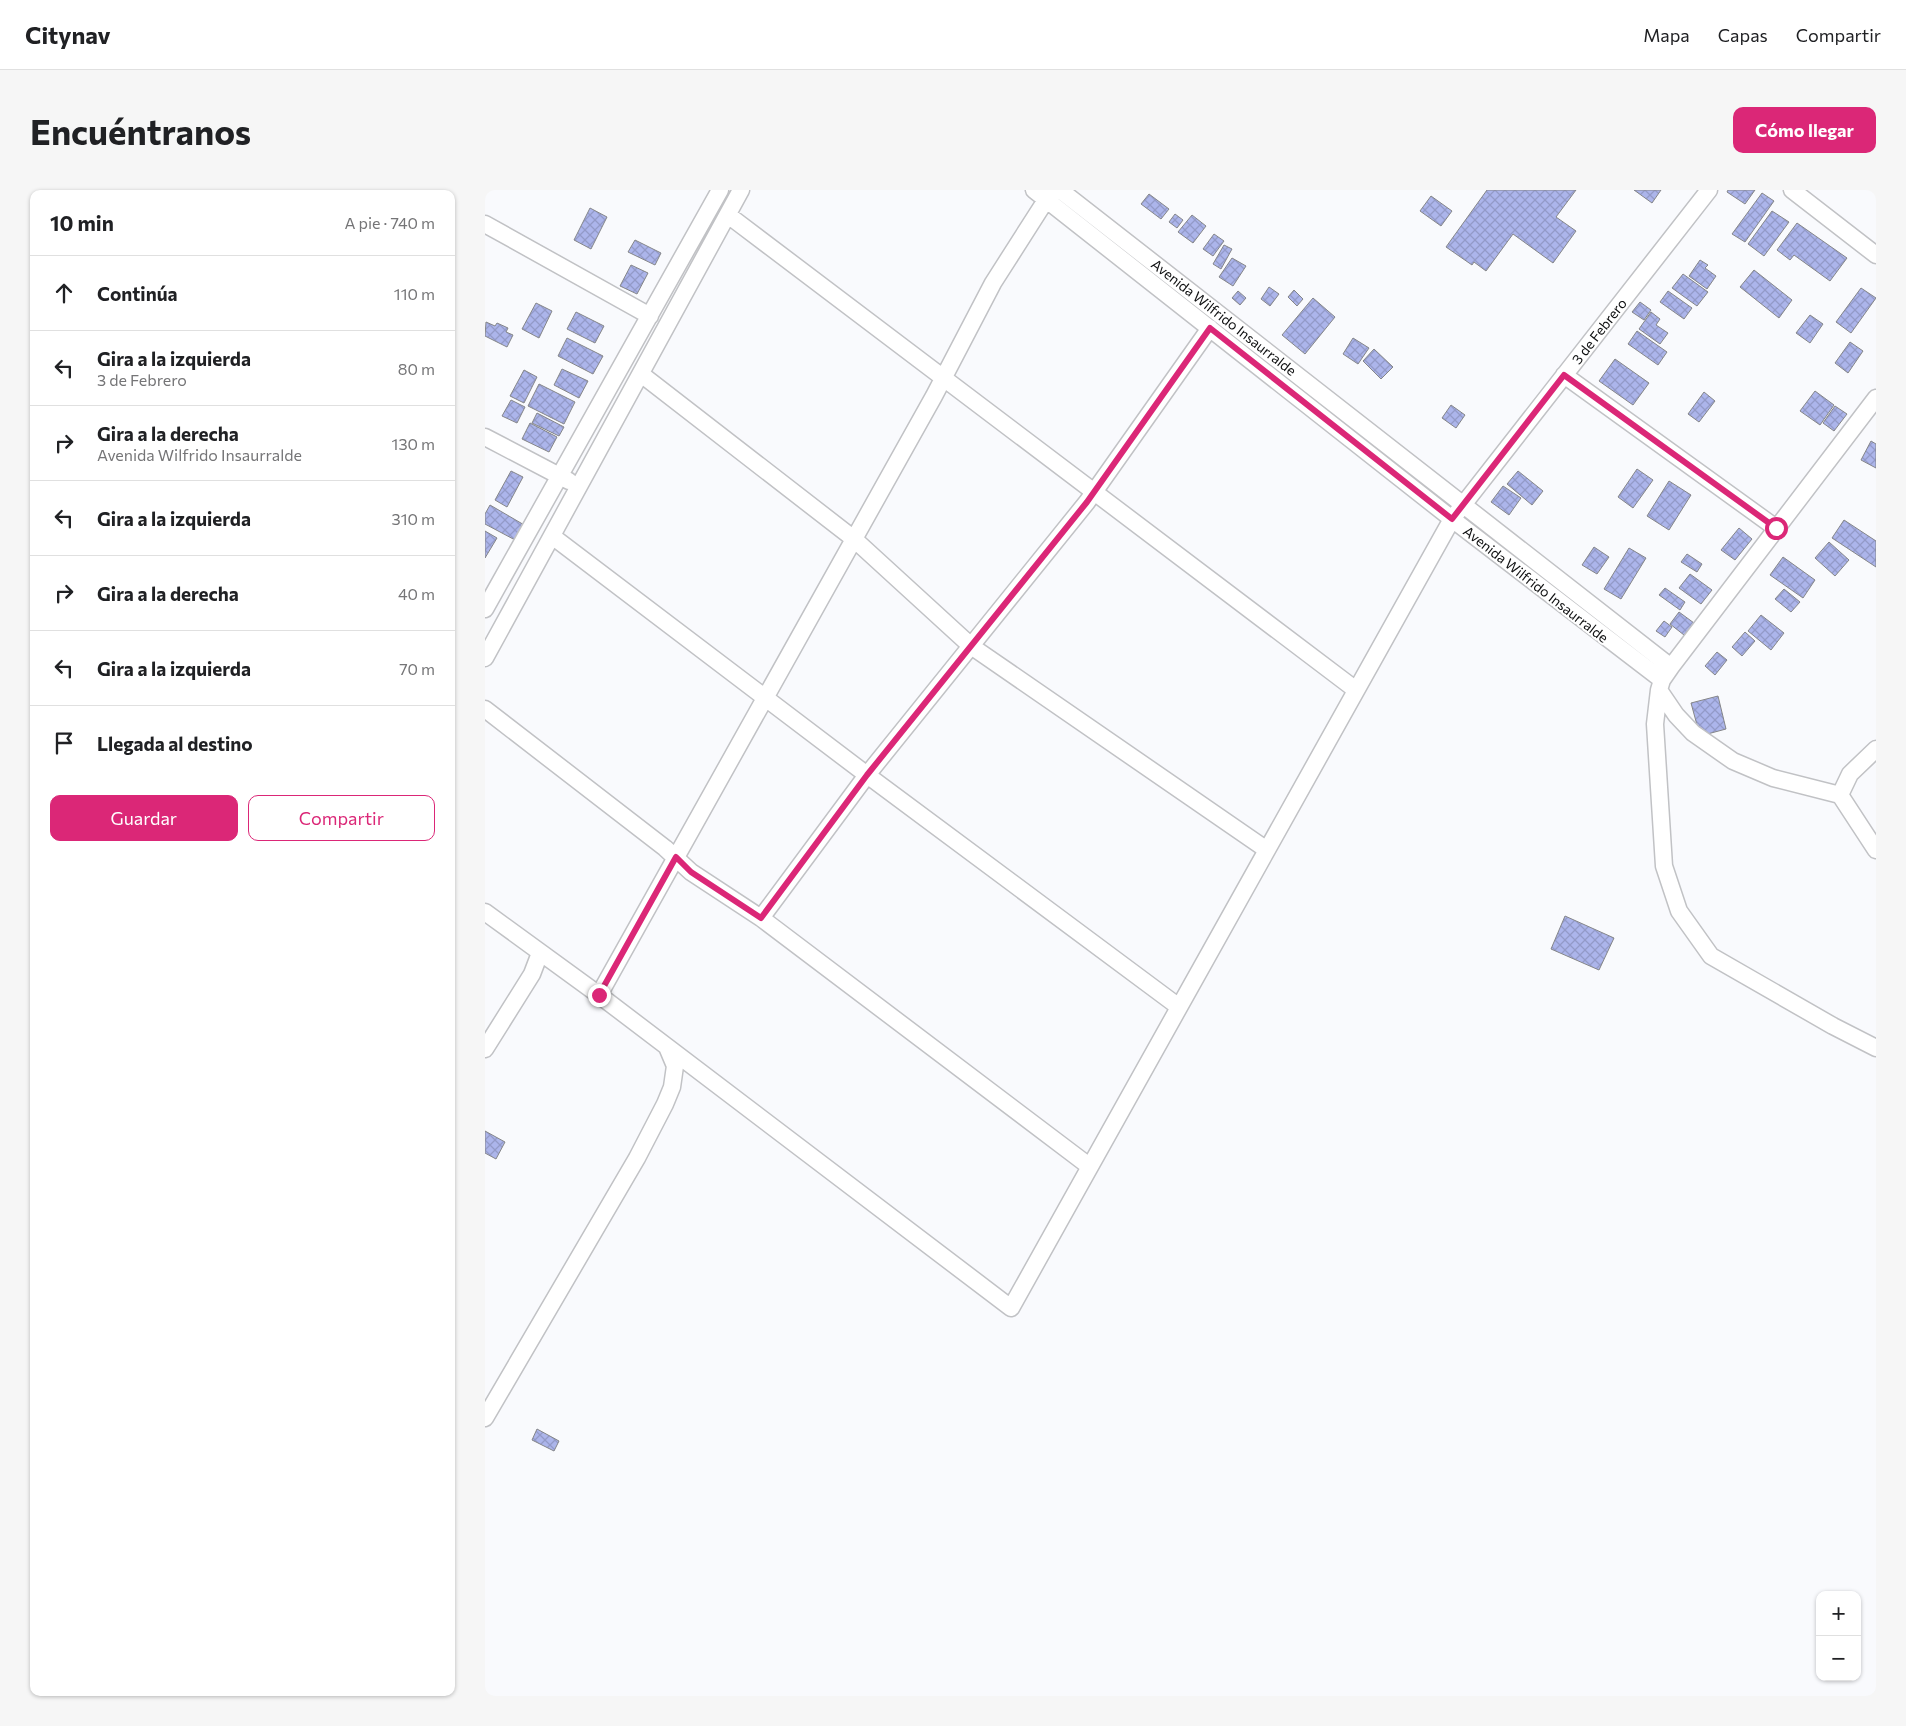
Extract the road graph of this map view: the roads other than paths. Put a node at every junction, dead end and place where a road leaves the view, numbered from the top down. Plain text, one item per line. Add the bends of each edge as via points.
1 (720, 190) edge
2 (741, 190) edge
3 (1060, 190) edge
4 (1709, 190) edge
5 (1792, 190) edge
6 (1045, 193) edge
7 (728, 215) junction
8 (485, 224) edge
9 (1876, 255) edge
10 (650, 316) junction
11 (1210, 328) junction
12 (641, 374) junction
13 (1564, 375) junction
14 (944, 378) junction
15 (1876, 398) edge
16 (485, 437) edge
17 (559, 476) junction
18 (579, 487) junction
19 (1095, 492) junction
20 (1464, 504) junction
21 (1452, 519) junction
22 (1776, 528) junction
23 (552, 536) junction
24 (854, 539) junction
25 (485, 609) edge
26 (971, 646) junction
27 (485, 658) edge
28 (1664, 679) junction
29 (1356, 690) junction
30 (765, 697) junction
31 (485, 709) edge
32 (1876, 749) edge
33 (867, 775) junction
34 (1840, 795) junction
35 (1267, 850) junction
36 (1876, 850) edge
37 (676, 857) junction
38 (485, 912) edge
39 (761, 918) junction
40 (540, 953) junction
41 (599, 995) junction
42 (1179, 1007) junction
43 (667, 1047) junction
44 (1876, 1048) edge
45 (485, 1050) edge
46 (1089, 1166) junction
47 (485, 1418) edge

1 - 10 street
2 - 7 street
3 - 20 street, Avenida Wilfrido Insaurralde
4 - 13 street, 3 de Febrero
5 - 9 street
6 - 11 street, Avenida Wilfrido Insaurralde
6 - 14 street via 993,283
7 - 12 street
7 - 14 street
8 - 10 street
10 - 17 street
11 - 19 street
11 - 21 street, Avenida Wilfrido Insaurralde
12 - 18 street
12 - 24 street
13 - 20 street, 3 de Febrero
13 - 22 street
14 - 19 street
14 - 24 street
15 - 22 street
16 - 17 street
17 - 18 street
17 - 25 street
18 - 23 street
19 - 26 street
19 - 29 street
20 - 21 street, 3 de Febrero
20 - 28 street, Avenida Wilfrido Insaurralde
21 - 28 street, Avenida Wilfrido Insaurralde
21 - 29 street, 3 de Febrero
22 - 28 street
23 - 27 street
23 - 30 street
24 - 26 street
24 - 30 street
26 - 33 street
26 - 35 street
28 - 34 street via 1676,716 1693,733 1733,761 1773,778
28 - 44 street via 1655,724 1664,866 1679,911 1711,956
29 - 35 street, 3 de Febrero
30 - 33 street
30 - 37 street
31 - 37 street
32 - 34 street via 1850,774
33 - 39 street
33 - 42 street
34 - 36 street
35 - 42 street, 3 de Febrero
37 - 39 street via 691,872
37 - 41 street
38 - 40 street
39 - 46 street
40 - 41 street
40 - 45 street via 532,974
41 - 43 street
42 - 46 street, 3 de Febrero
43 - 46 street, 3 de Febrero via 1011,1308
43 - 47 street via 675,1066 665,1104 637,1158

